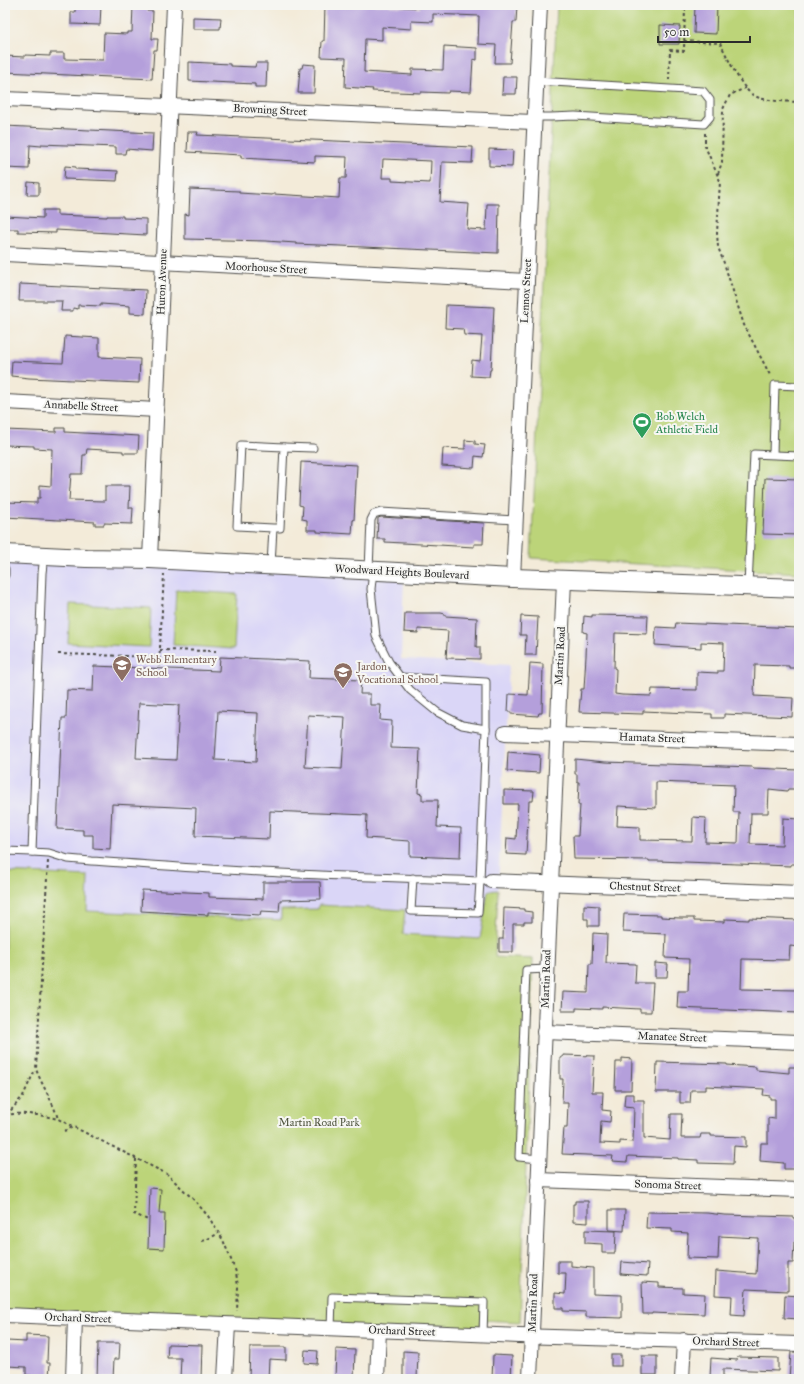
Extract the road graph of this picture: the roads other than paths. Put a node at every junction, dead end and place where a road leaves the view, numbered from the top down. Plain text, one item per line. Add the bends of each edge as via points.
1 (174, 5) edge
2 (540, 5) edge
3 (536, 81) junction
4 (5, 99) edge
5 (169, 106) junction
6 (535, 119) junction
7 (5, 254) edge
8 (162, 262) junction
9 (527, 281) junction
10 (799, 386) edge
11 (5, 402) edge
12 (157, 410) junction
13 (284, 447) junction
14 (313, 448) dead end
15 (773, 454) junction
16 (799, 456) edge
17 (515, 520) junction
18 (273, 528) junction
19 (5, 554) edge
20 (44, 556) junction
21 (157, 564) junction
22 (271, 565) junction
23 (5, 569) edge
24 (371, 570) junction
25 (5, 575) edge
26 (512, 578) junction
27 (564, 580) junction
28 (748, 586) junction
29 (799, 588) edge
30 (400, 677) junction
31 (486, 729) junction
32 (505, 733) dead end
33 (557, 735) junction
34 (799, 744) edge
35 (5, 851) edge
36 (32, 852) junction
37 (413, 878) junction
38 (486, 881) junction
39 (550, 884) junction
40 (799, 893) edge
41 (547, 969) junction
42 (544, 1032) junction
43 (799, 1042) edge
44 (539, 1159) junction
45 (538, 1180) junction
46 (799, 1190) edge
47 (5, 1315) edge
48 (75, 1318) junction
49 (228, 1325) junction
50 (331, 1328) junction
51 (379, 1330) junction
52 (483, 1335) junction
53 (532, 1336) junction
54 (684, 1340) junction
55 (799, 1344) edge
56 (73, 1379) edge
57 (225, 1379) edge
58 (377, 1379) edge
59 (530, 1379) edge
60 (682, 1379) edge

1 - 5 street, Huron Avenue
2 - 3 street, Lennox Street
3 - 6 street, Lennox Street
3 - 6 lane via 703,91 710,100 710,117 704,124 576,116
4 - 5 street, Browning Street
5 - 6 street, Browning Street
5 - 8 street, Huron Avenue
6 - 9 street, Lennox Street
7 - 8 street, Moorhouse Street
8 - 9 street, Moorhouse Street
8 - 12 street, Huron Avenue
9 - 17 street, Lennox Street
10 - 15 lane via 775,385
11 - 12 street, Annabelle Street
12 - 21 street, Huron Avenue
13 - 14 lane
13 - 18 lane via 280,528
13 - 18 lane via 240,445 237,526
15 - 16 lane
15 - 28 lane via 754,454
17 - 24 lane via 380,512 374,514 371,520
17 - 26 street, Lennox Street
18 - 22 lane
19 - 20 street, Woodward Heights Boulevard
20 - 21 street, Woodward Heights Boulevard
20 - 36 lane
21 - 22 street, Woodward Heights Boulevard
22 - 24 street, Woodward Heights Boulevard
23 - 25 lane
24 - 26 street, Woodward Heights Boulevard
24 - 30 lane via 376,636
26 - 27 street, Woodward Heights Boulevard
27 - 28 street, Woodward Heights Boulevard
27 - 33 street, Martin Road
28 - 29 street, Woodward Heights Boulevard
30 - 31 lane via 410,690 437,712 462,725
30 - 31 lane via 486,682
31 - 38 lane
32 - 33 street, Hamata Street
33 - 34 street, Hamata Street
33 - 39 street, Martin Road
35 - 36 lane
36 - 37 lane via 91,862
37 - 38 lane
37 - 38 lane via 411,911 478,913
38 - 39 street, Chestnut Street
39 - 40 street, Chestnut Street
39 - 41 street, Martin Road
41 - 42 street, Martin Road
41 - 44 lane via 526,970 518,1157
42 - 43 street, Manatee Street
42 - 44 street, Martin Road
44 - 45 street, Martin Road
45 - 46 street, Sonoma Street
45 - 53 street, Martin Road
47 - 48 street, Orchard Street
48 - 49 street, Orchard Street
48 - 56 street
49 - 50 street, Orchard Street
49 - 57 street
50 - 51 street, Orchard Street
50 - 52 lane via 332,1297 484,1302
51 - 52 street, Orchard Street
51 - 58 street
52 - 53 street, Orchard Street
53 - 54 street, Orchard Street
53 - 59 street, Martin Road
54 - 55 street, Orchard Street
54 - 60 street

